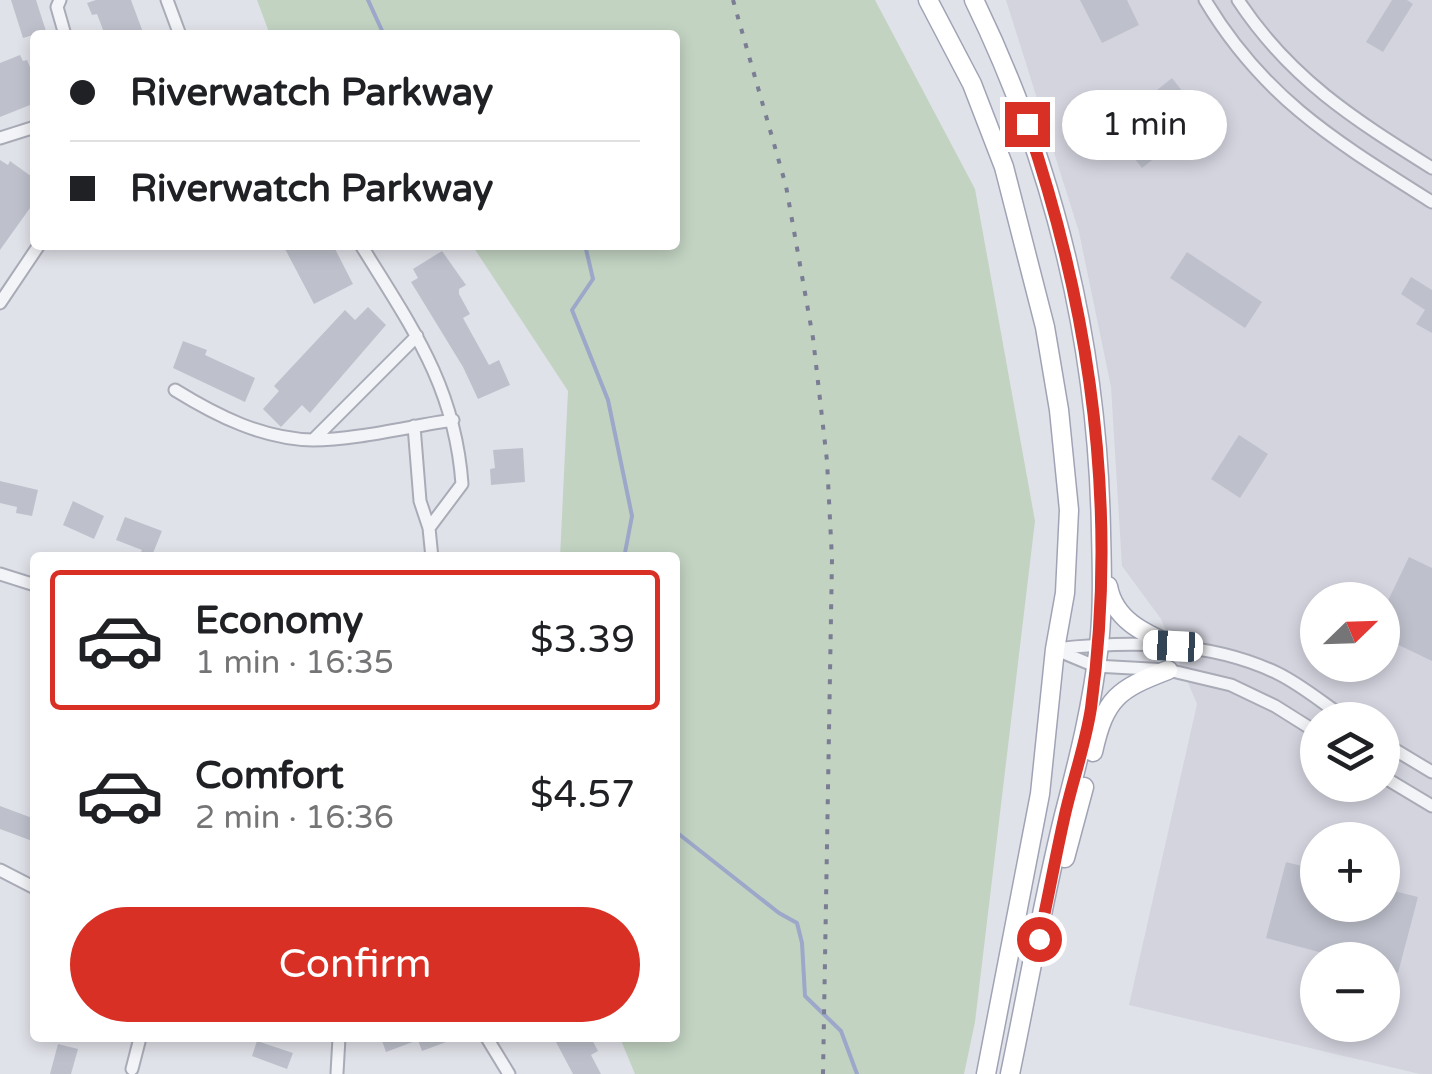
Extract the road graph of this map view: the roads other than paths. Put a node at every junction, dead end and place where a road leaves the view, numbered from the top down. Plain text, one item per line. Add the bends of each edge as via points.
1 (60, 0) edge
2 (167, 0) edge
3 (928, 0) edge
4 (974, 0) edge
5 (1206, 0) edge
6 (1238, 0) edge
7 (64, 30) edge
8 (178, 30) edge
9 (30, 129) edge
10 (0, 138) edge
11 (1432, 168) edge
12 (1432, 202) edge
13 (36, 250) edge
14 (365, 250) edge
15 (0, 303) edge
16 (417, 336) junction
17 (175, 390) dead end
18 (453, 420) junction
19 (414, 426) junction
20 (314, 440) junction
21 (430, 528) junction
22 (432, 552) edge
23 (1102, 552) junction
24 (0, 574) edge
25 (30, 583) edge
26 (1099, 644) junction
27 (1173, 646) junction
28 (1055, 649) junction
29 (1096, 666) junction
30 (1168, 670) junction
31 (1321, 702) edge
32 (1300, 722) edge
33 (1400, 753) edge
34 (1432, 772) edge
35 (1400, 787) edge
36 (1432, 806) edge
37 (0, 870) edge
38 (30, 885) edge
39 (1046, 905) junction
40 (139, 1042) edge
41 (340, 1042) edge
42 (489, 1042) edge
43 (132, 1070) dead end
44 (337, 1073) edge
45 (510, 1074) edge
46 (986, 1074) edge
47 (1010, 1074) edge

1 - 7 street
2 - 8 street
3 - 28 main road via 972,84 1004,167 1045,328 1069,510
4 - 23 main road via 1027,124 1064,247 1092,399
5 - 12 street via 1280,96
6 - 11 street via 1308,84
9 - 10 street
13 - 15 street
14 - 16 street
16 - 18 street
16 - 20 street
17 - 20 street via 219,417
18 - 19 street
18 - 21 street via 462,484
19 - 20 street
19 - 21 street via 420,501
21 - 22 street
23 - 26 main road
23 - 27 main road via 1111,604 1138,630
24 - 25 street
26 - 27 street
26 - 28 street
26 - 29 main road
27 - 31 street via 1228,655 1278,674
28 - 29 street
28 - 46 main road via 1040,794
29 - 30 street
29 - 39 main road
30 - 32 street via 1231,684
30 - 39 main road via 1132,684 1107,706 1071,843
33 - 34 street
35 - 36 street
37 - 38 street
39 - 47 main road
40 - 43 street
41 - 44 street
42 - 45 street

